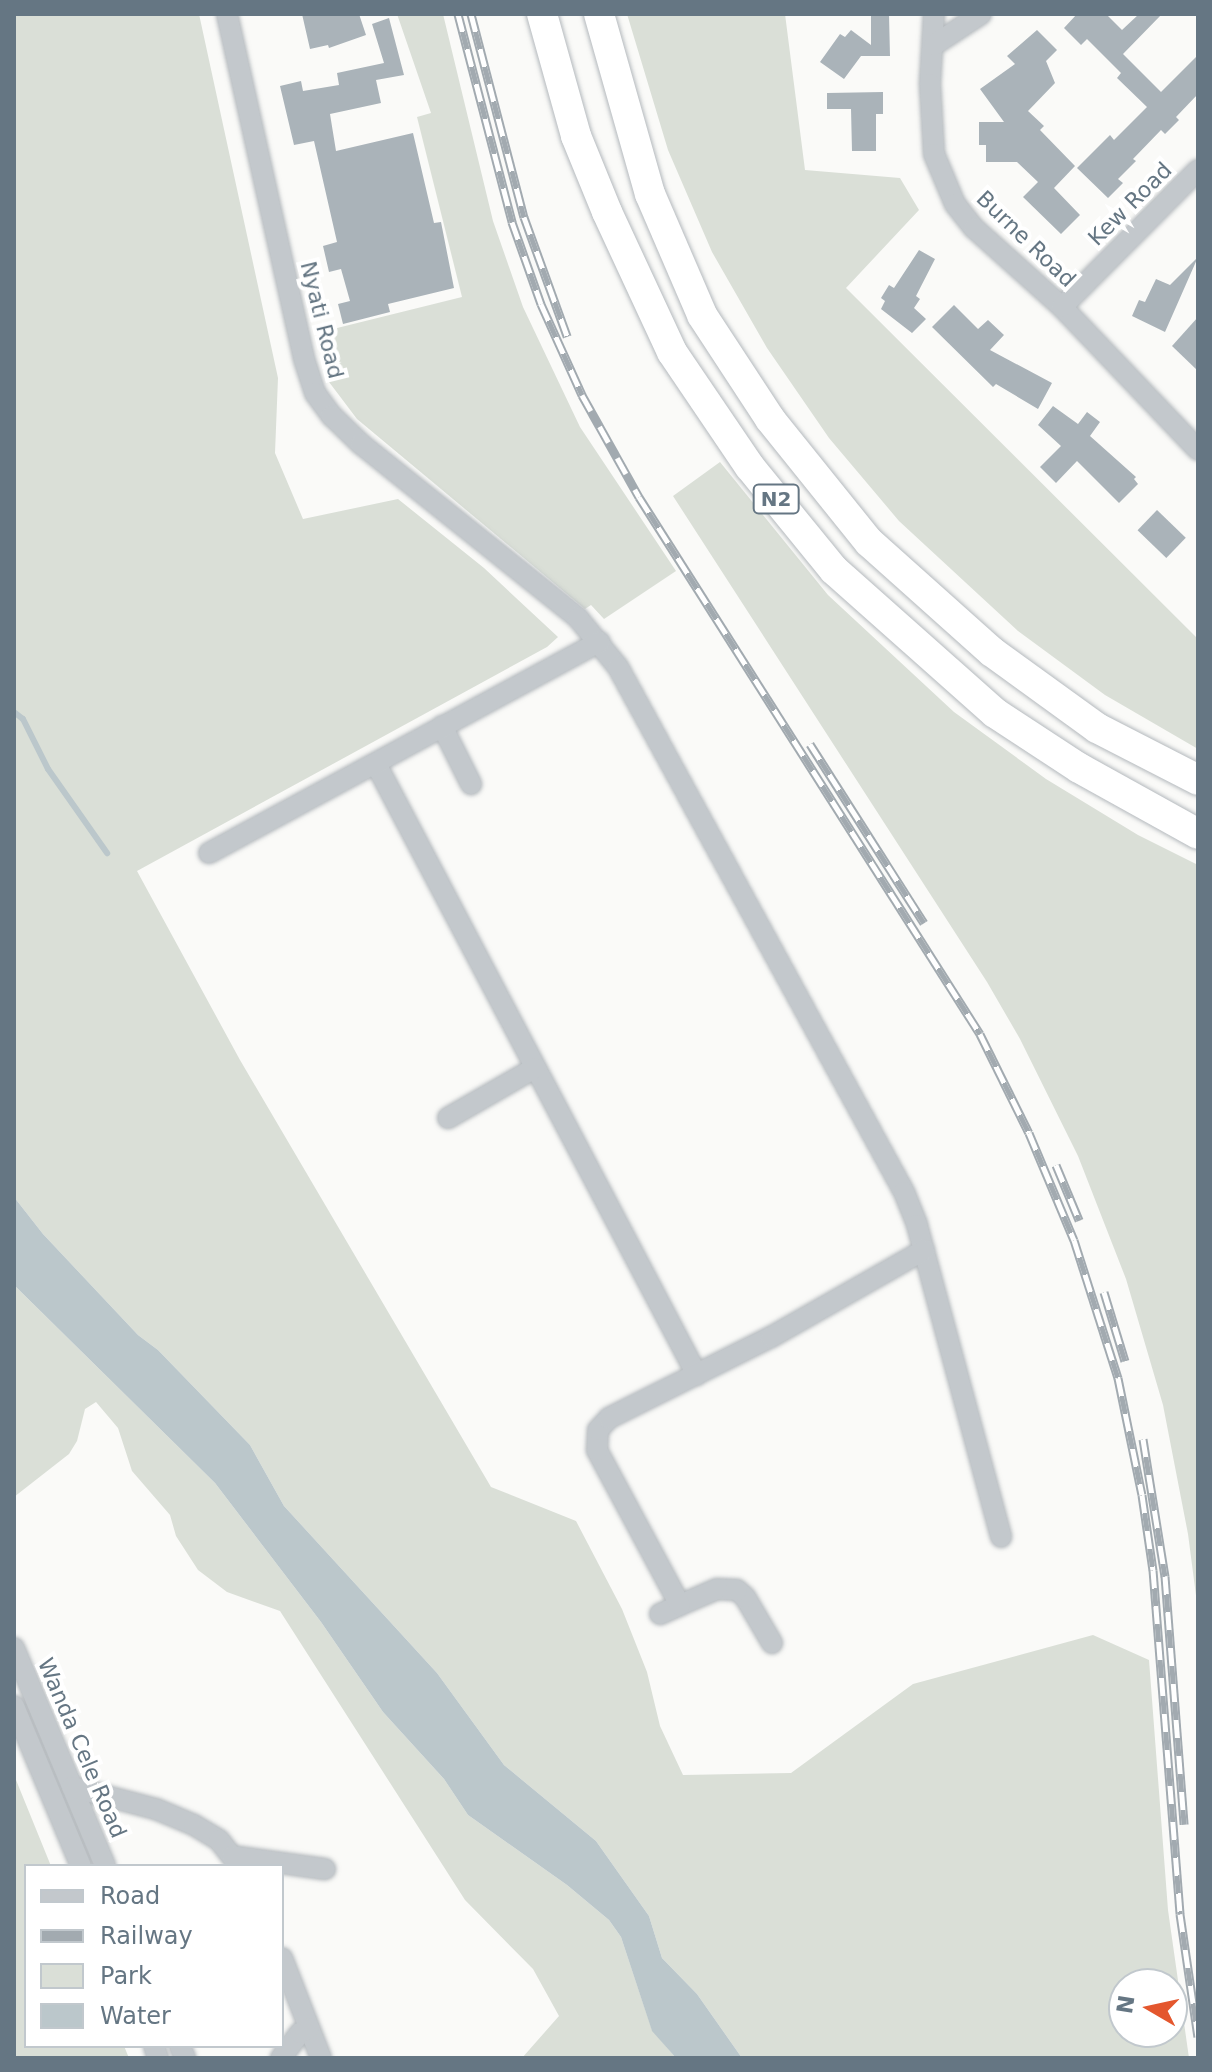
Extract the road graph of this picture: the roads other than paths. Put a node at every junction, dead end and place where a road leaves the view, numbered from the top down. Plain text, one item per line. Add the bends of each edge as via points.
1 (227, 14) edge
2 (542, 14) edge
3 (599, 14) edge
4 (934, 14) edge
5 (981, 14) edge
6 (934, 45) junction
7 (1198, 170) edge
8 (1062, 307) junction
9 (1198, 450) edge
10 (600, 642) junction
11 (442, 726) junction
12 (376, 764) junction
13 (1198, 780) edge
14 (471, 784) dead end
15 (1198, 834) edge
16 (209, 853) dead end
17 (535, 1068) junction
18 (448, 1118) dead end
19 (924, 1250) junction
20 (697, 1375) junction
21 (1001, 1537) dead end
22 (680, 1605) junction
23 (660, 1614) dead end
24 (772, 1643) dead end
25 (14, 1648) edge
26 (14, 1706) edge
27 (72, 1787) junction
28 (236, 1861) edge
29 (80, 1864) edge
30 (104, 1864) edge
31 (269, 1864) edge
32 (284, 1865) edge
33 (325, 1869) dead end
34 (284, 1963) edge
35 (309, 2028) junction
36 (281, 2058) edge
37 (321, 2058) edge

1 - 10 street, Nyati Road via 315,393 361,444 578,618
2 - 15 highway, N2 via 576,136 613,226 672,352 750,467 834,570 995,713 1079,768
3 - 13 highway, N2 via 650,194 702,315 770,419 869,542 992,652 1097,728
4 - 6 street, Burne Road
5 - 6 street
6 - 8 street, Burne Road via 931,130 941,176 974,228
7 - 8 street, Kew Road
8 - 9 street, Burne Road
10 - 11 street
10 - 19 street, Nyati Road via 635,697 904,1192
11 - 12 street
11 - 14 street
12 - 16 street
12 - 17 street
17 - 18 street
17 - 20 street
19 - 20 street
19 - 21 street, Nyati Road
20 - 22 street via 609,1418 596,1441
22 - 23 street
22 - 24 street via 717,1589 737,1590
25 - 27 street, Wanda Cele Road
26 - 29 street, Wanda Cele Road
27 - 28 street via 194,1825 219,1840
27 - 30 street, Wanda Cele Road
28 - 31 street
32 - 33 street
34 - 35 street
35 - 36 street
35 - 37 street

